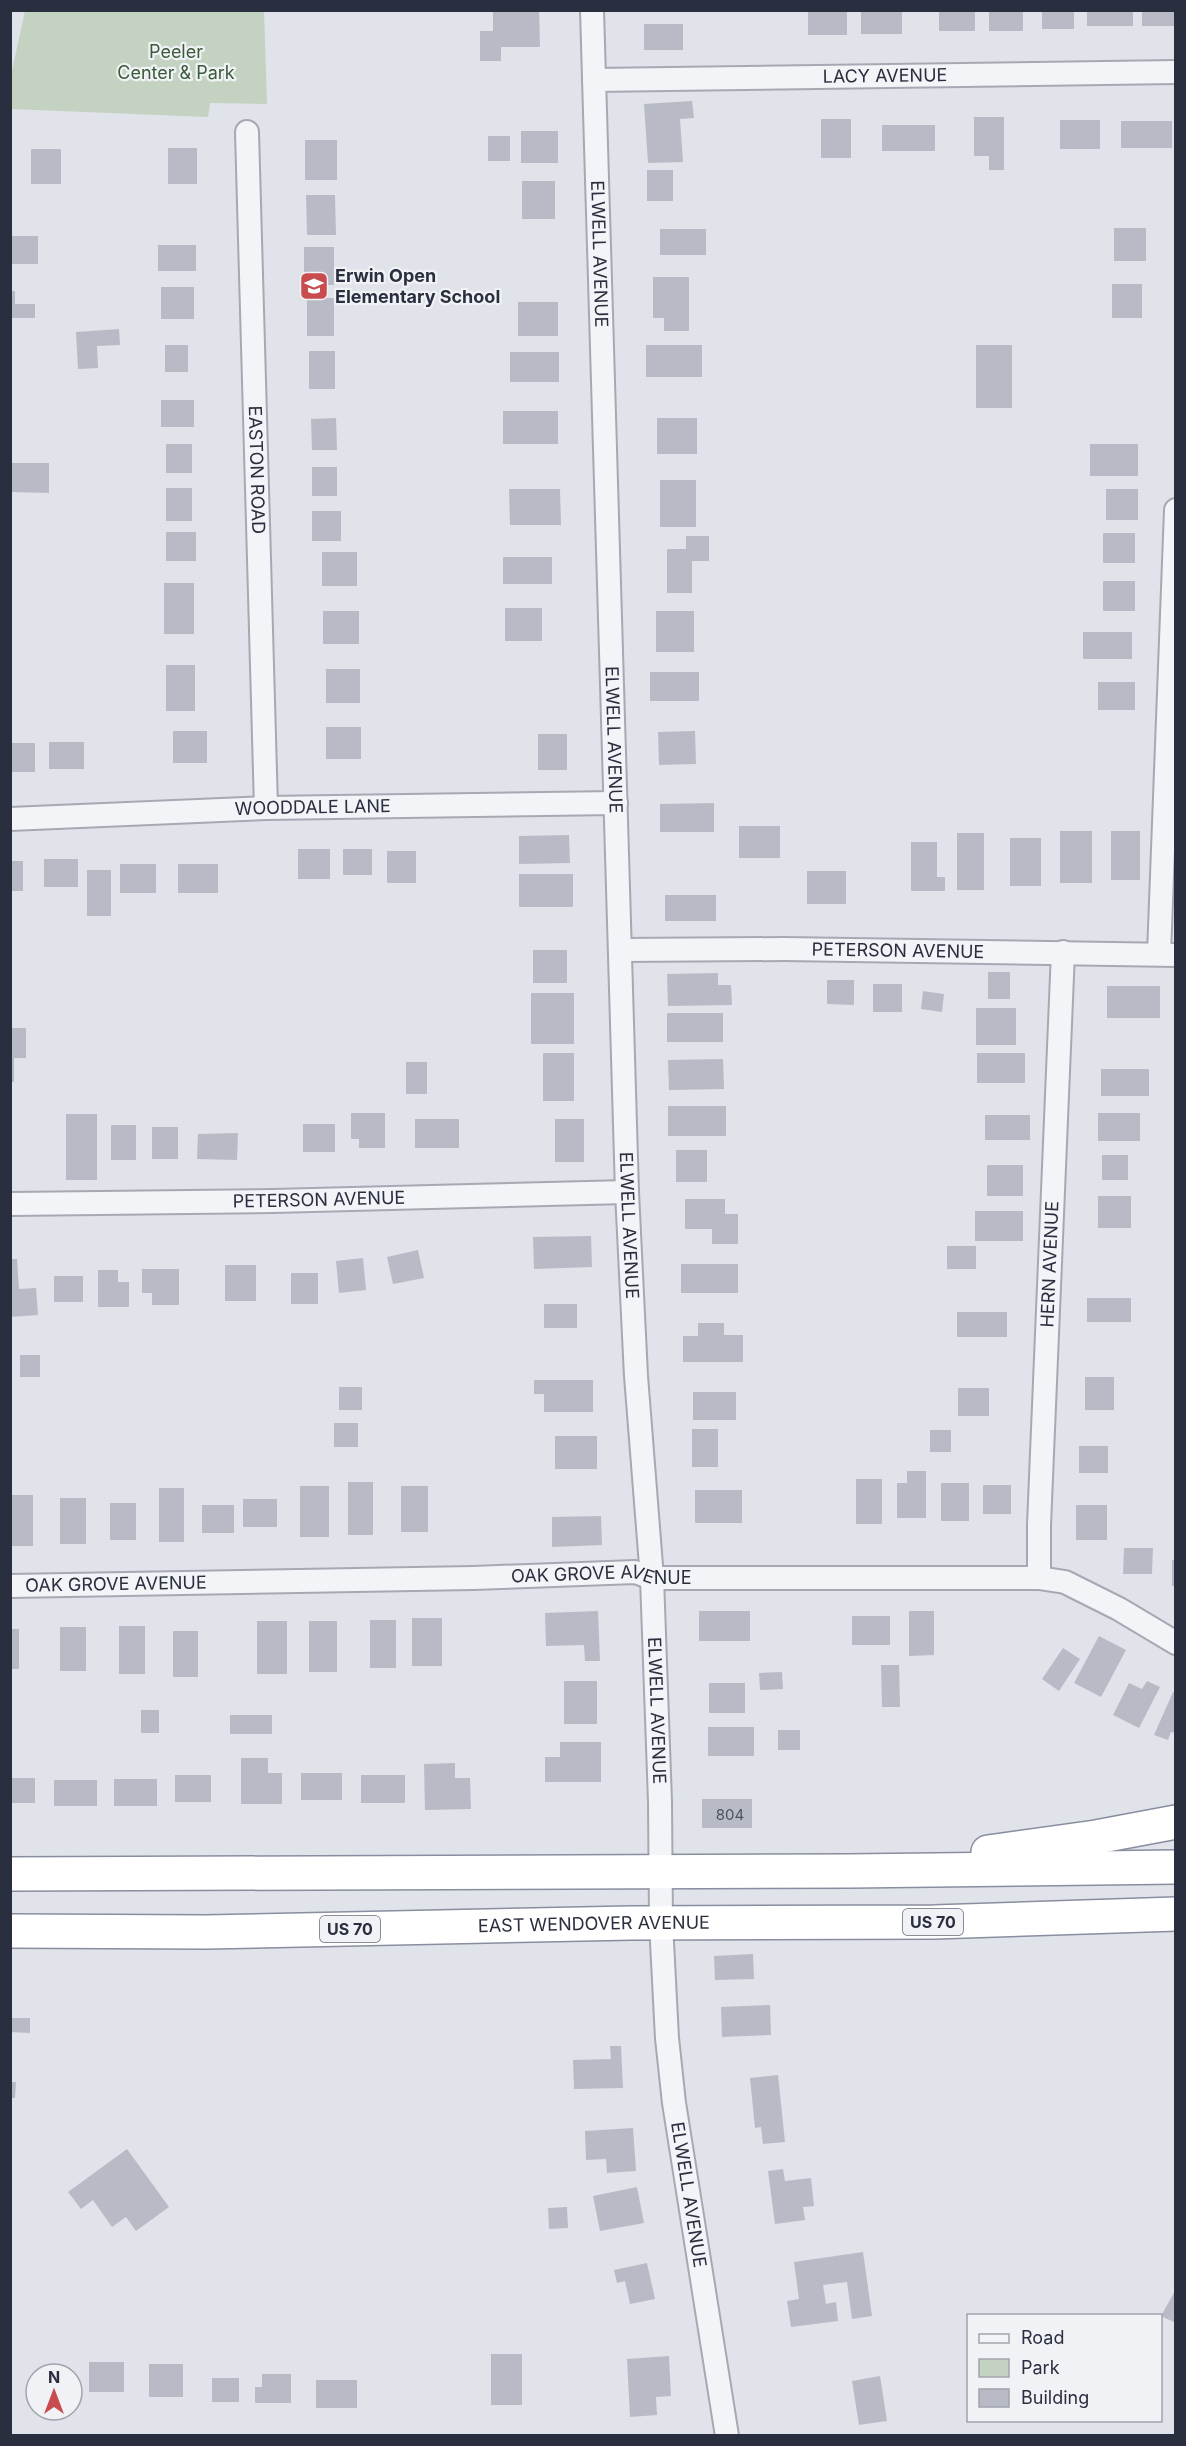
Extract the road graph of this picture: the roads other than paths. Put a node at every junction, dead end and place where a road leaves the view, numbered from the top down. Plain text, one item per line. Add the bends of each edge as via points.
1 (592, 10) edge
2 (1176, 72) edge
3 (594, 80) junction
4 (247, 132) dead end
5 (1176, 510) edge
6 (1175, 568) edge
7 (616, 803) junction
8 (266, 808) junction
9 (10, 819) edge
10 (620, 950) junction
11 (1063, 952) junction
12 (1167, 955) edge
13 (627, 1192) junction
14 (10, 1204) edge
15 (652, 1578) junction
16 (1039, 1578) junction
17 (10, 1586) edge
18 (1176, 1643) edge
19 (1176, 1822) edge
20 (1176, 1867) edge
21 (849, 1871) junction
22 (661, 1872) junction
23 (10, 1874) edge
24 (1176, 1914) edge
25 (661, 1923) junction
26 (10, 1931) edge
27 (727, 2436) edge

1 - 3 street, ELWELL AVENUE
2 - 3 street, LACY AVENUE
3 - 7 street, ELWELL AVENUE
4 - 8 street, EASTON ROAD
5 - 6 street
6 - 12 street
7 - 8 street, WOODDALE LANE
7 - 10 street, ELWELL AVENUE
8 - 9 street, WOODDALE LANE
10 - 11 street, PETERSON AVENUE
10 - 13 street, ELWELL AVENUE
11 - 12 street, PETERSON AVENUE
11 - 16 street, HERN AVENUE
13 - 14 street, PETERSON AVENUE
13 - 15 street, ELWELL AVENUE
15 - 16 street, OAK GROVE AVENUE
15 - 17 street, OAK GROVE AVENUE via 635,1572
15 - 22 street, ELWELL AVENUE
16 - 18 street, OAK GROVE AVENUE via 1065,1582
19 - 21 highway via 1096,1838
20 - 21 highway
21 - 22 highway
22 - 23 highway
22 - 25 street, ELWELL AVENUE
24 - 25 highway, EAST WENDOVER AVENUE / US 70 via 934,1922
25 - 26 highway, EAST WENDOVER AVENUE / US 70 via 206,1932
25 - 27 street, ELWELL AVENUE via 674,2103

